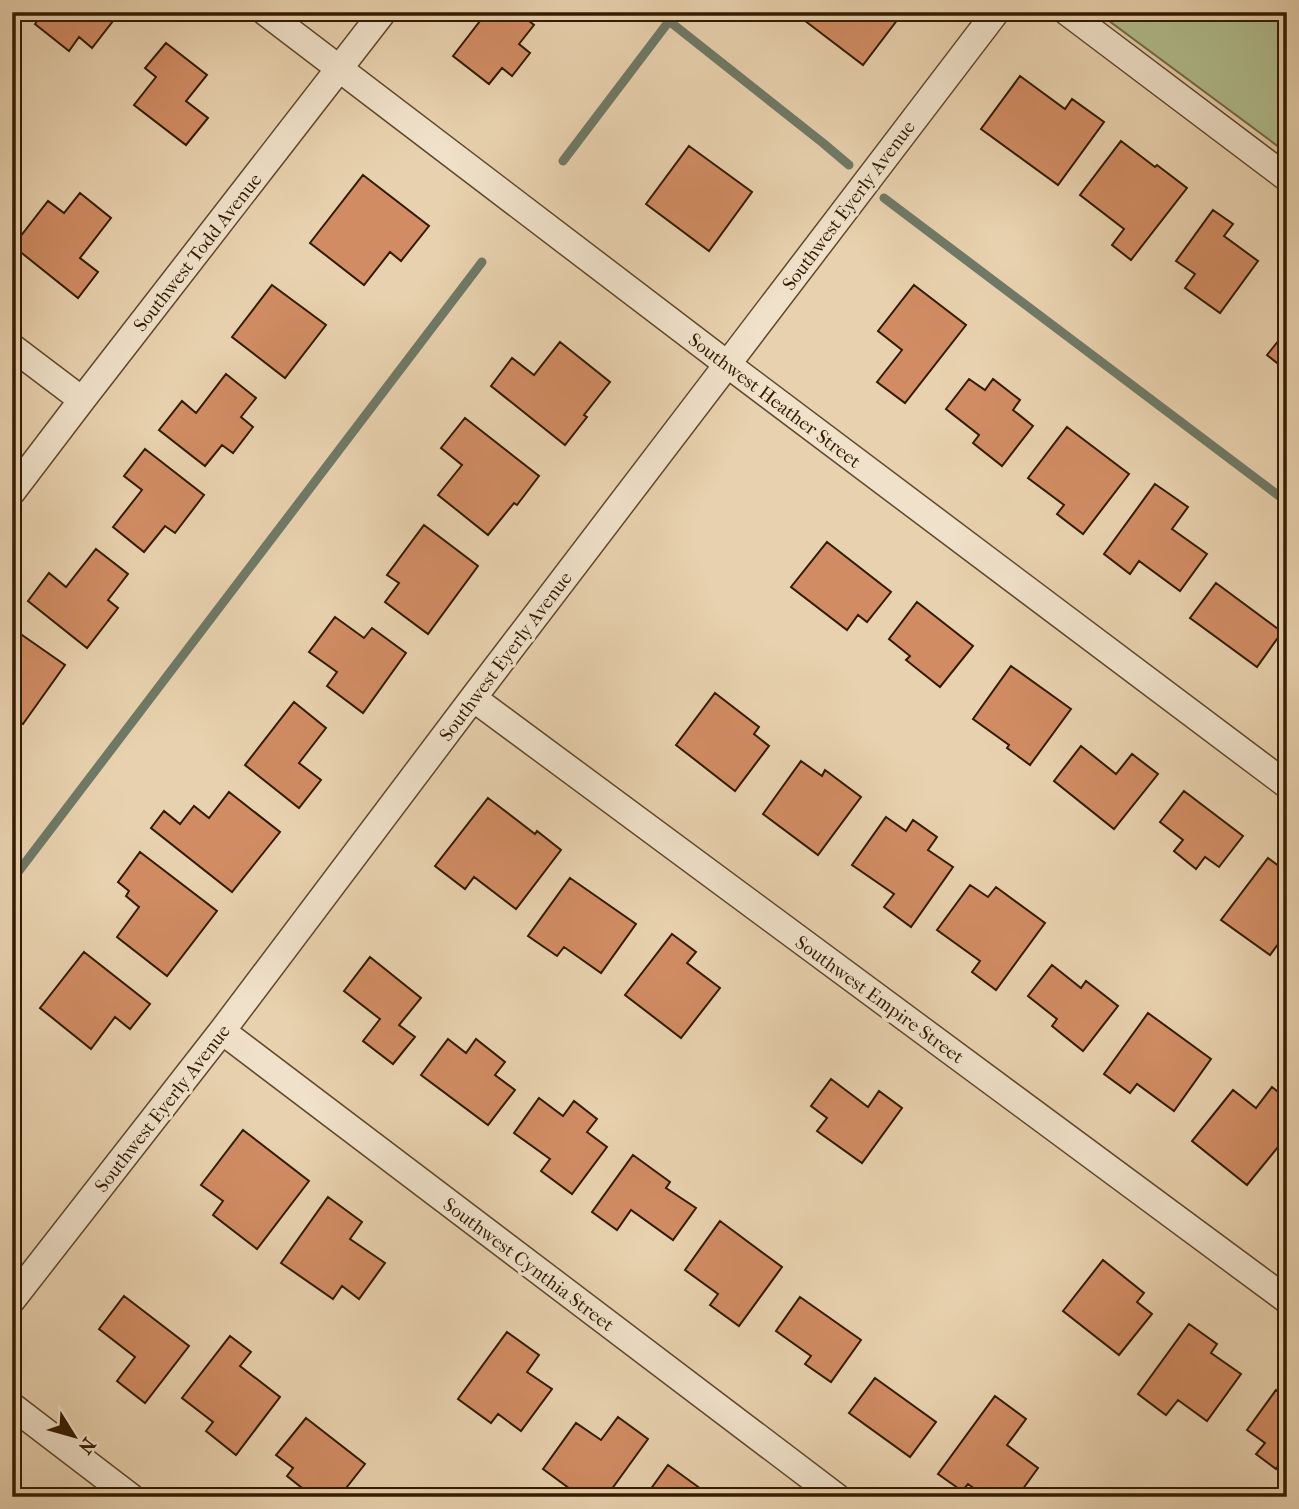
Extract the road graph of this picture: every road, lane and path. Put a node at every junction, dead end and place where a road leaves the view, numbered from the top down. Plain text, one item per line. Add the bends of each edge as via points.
1 (265, 12) edge
2 (383, 12) edge
3 (996, 12) edge
4 (1068, 12) edge
5 (340, 69) junction
6 (1287, 178) edge
7 (12, 347) edge
8 (727, 364) junction
9 (82, 400) junction
10 (12, 492) edge
11 (473, 698) junction
12 (1287, 785) edge
13 (222, 1031) junction
14 (12, 1300) edge
15 (1287, 1300) edge
16 (12, 1406) edge
17 (131, 1497) edge
18 (837, 1497) edge

1 - 5 street, Southwest Heather Street
2 - 5 street, Southwest Todd Avenue
3 - 8 street, Southwest Eyerly Avenue
4 - 6 street
5 - 8 street, Southwest Heather Street
5 - 9 street, Southwest Todd Avenue
7 - 9 street
8 - 11 street, Southwest Eyerly Avenue
8 - 12 street, Southwest Heather Street
9 - 10 street, Southwest Todd Avenue
11 - 13 street, Southwest Eyerly Avenue
11 - 15 street, Southwest Empire Street
13 - 14 street, Southwest Eyerly Avenue
13 - 18 street, Southwest Cynthia Street
16 - 17 street

